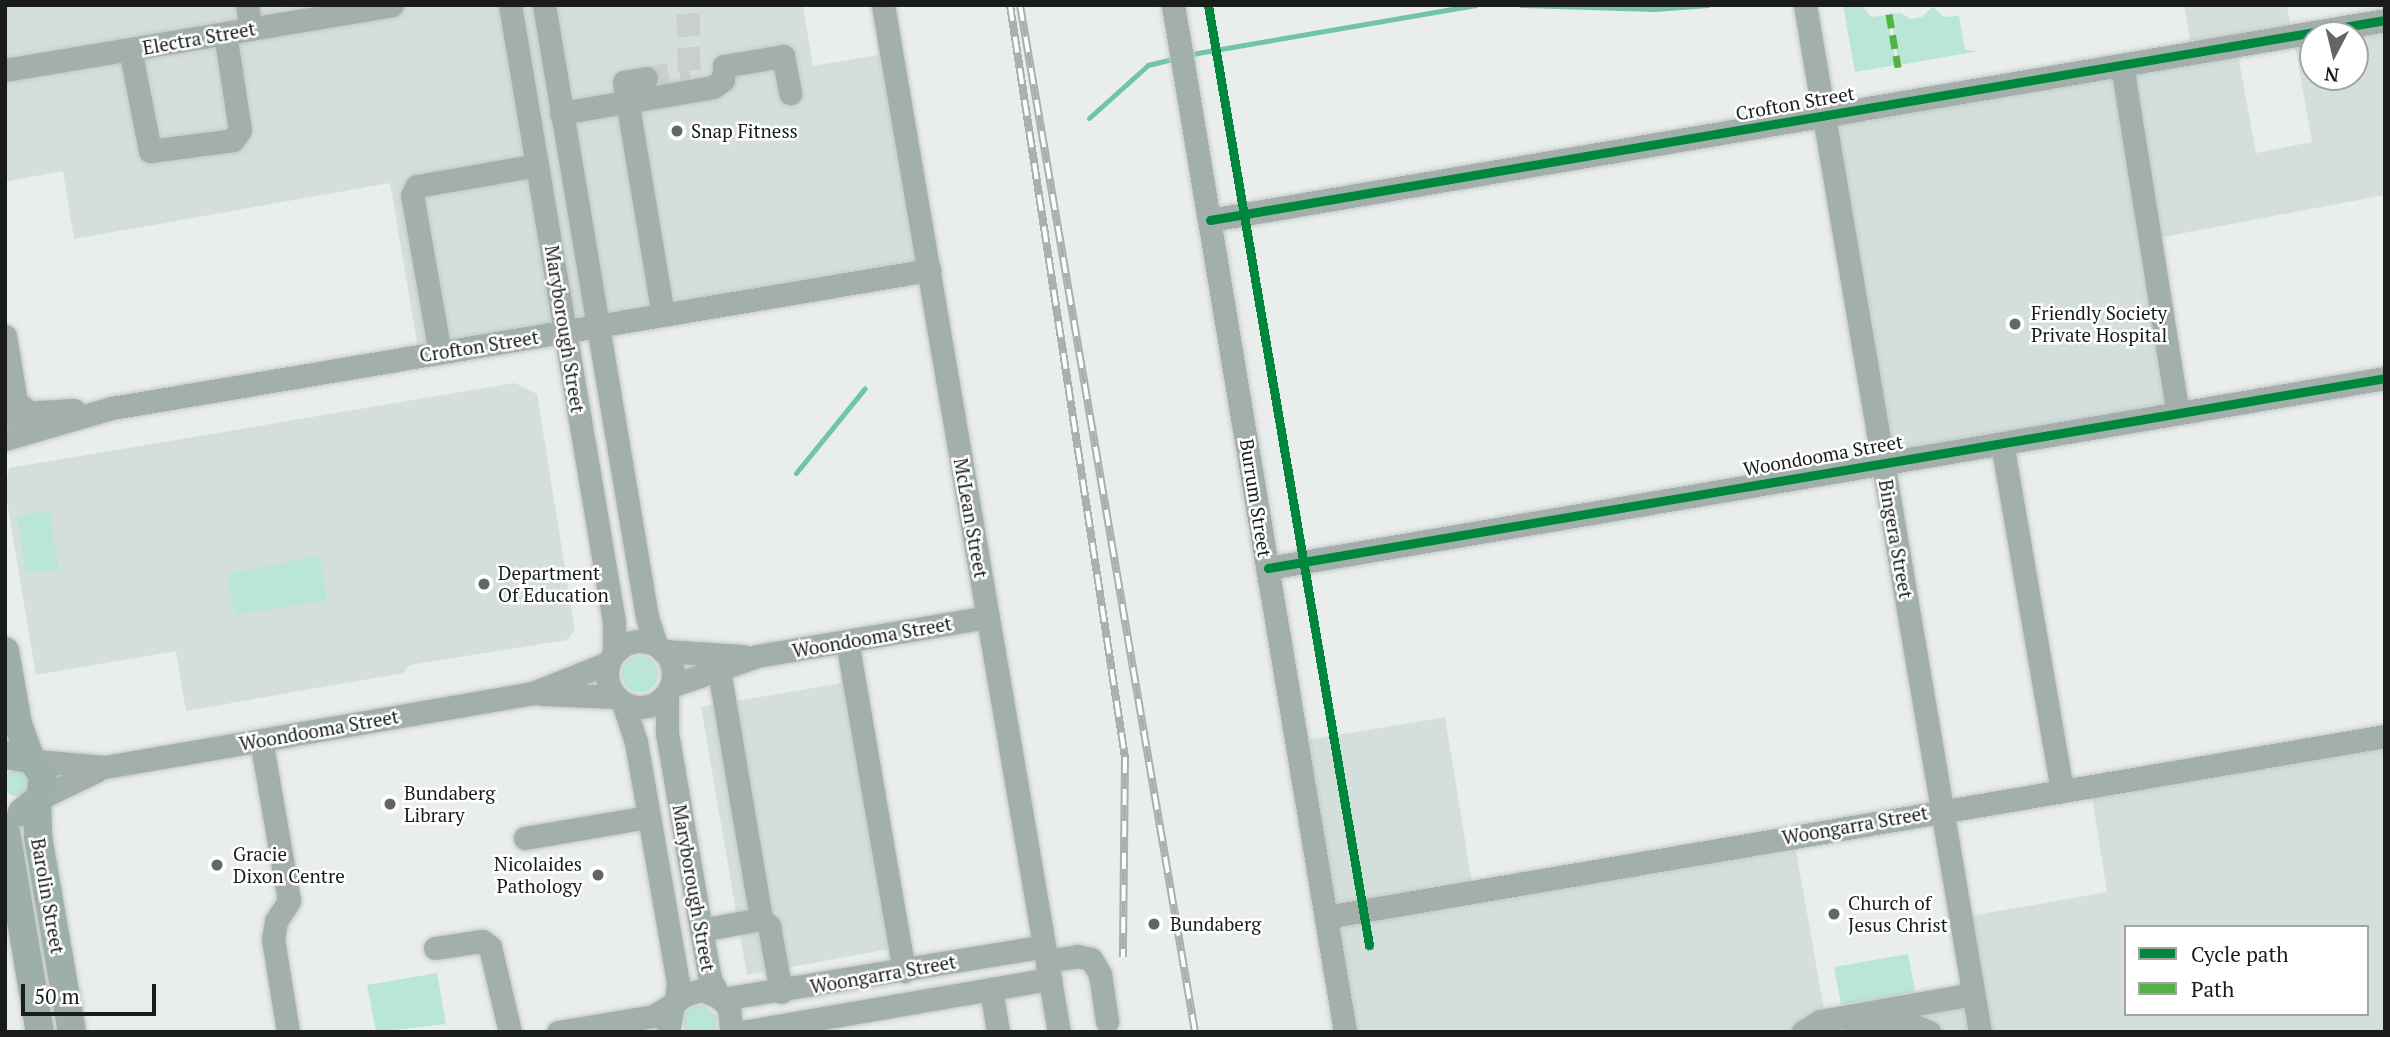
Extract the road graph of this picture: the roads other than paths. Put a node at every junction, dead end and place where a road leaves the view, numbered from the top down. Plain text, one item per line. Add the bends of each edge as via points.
1 (247, 5) edge
2 (392, 5) edge
3 (510, 5) edge
4 (544, 5) edge
5 (883, 5) edge
6 (1172, 5) edge
7 (1805, 5) edge
8 (353, 8) edge
9 (2385, 20) edge
10 (251, 29) junction
11 (225, 33) junction
12 (130, 49) junction
13 (2122, 65) junction
14 (5, 70) edge
15 (646, 78) tunnel mouth
16 (790, 93) dead end
17 (628, 102) junction
18 (561, 113) junction
19 (1823, 116) junction
20 (537, 165) junction
21 (1210, 220) junction
22 (929, 270) junction
23 (663, 315) junction
24 (598, 326) junction
25 (565, 332) junction
26 (5, 335) edge
27 (440, 352) junction
28 (2385, 378) edge
29 (112, 408) junction
30 (29, 412) junction
31 (2178, 413) junction
32 (5, 414) edge
33 (5, 439) edge
34 (2002, 443) junction
35 (1883, 463) junction
36 (1268, 568) junction
37 (988, 617) junction
38 (847, 641) junction
39 (660, 648) junction
40 (5, 651) edge
41 (757, 656) junction
42 (611, 658) junction
43 (719, 670) junction
44 (669, 690) junction
45 (533, 693) junction
46 (619, 700) junction
47 (2385, 736) edge
48 (261, 740) junction
49 (24, 758) edge
50 (105, 767) junction
51 (2062, 791) junction
52 (39, 800) junction
53 (1941, 810) junction
54 (5, 811) edge
55 (648, 817) junction
56 (5, 826) edge
57 (525, 838) dead end
58 (1326, 917) junction
59 (761, 919) junction
60 (701, 930) junction
61 (435, 948) dead end
62 (1047, 962) junction
63 (904, 971) junction
64 (991, 989) junction
65 (780, 992) junction
66 (1973, 995) junction
67 (721, 998) junction
68 (675, 1002) junction
69 (1108, 1021) dead end
70 (601, 1028) edge
71 (40, 1032) edge
72 (72, 1032) edge
73 (288, 1032) edge
74 (510, 1032) edge
75 (558, 1032) edge
76 (668, 1032) edge
77 (731, 1032) edge
78 (742, 1032) edge
79 (998, 1032) edge
80 (1059, 1032) edge
81 (1345, 1032) edge
82 (1803, 1032) edge
83 (1854, 1032) edge
84 (1929, 1032) edge
85 (1980, 1032) edge

1 - 10 street
2 - 8 street, Electra Street
3 - 20 street, Maryborough Street
4 - 18 street, Maryborough Street
5 - 22 street, McLean Street
6 - 21 street, Burrum Street
7 - 19 street, Bingera Street
8 - 10 street, Electra Street
9 - 13 street, Crofton Street
10 - 11 street, Electra Street
11 - 12 street, Electra Street
11 - 12 street via 240,130 233,140 150,151
12 - 14 street, Electra Street
13 - 19 street, Crofton Street
13 - 31 street
15 - 17 street via 624,82
16 - 17 street via 783,57 724,66 725,76 717,86
17 - 18 street
17 - 23 street
18 - 24 street, Maryborough Street
19 - 21 street, Crofton Street
19 - 35 street, Bingera Street
20 - 25 street, Maryborough Street
20 - 27 street via 417,186 412,195
21 - 36 street, Burrum Street
22 - 23 street, Crofton Street
22 - 37 street, McLean Street
23 - 24 street, Crofton Street
24 - 25 street, Crofton Street
24 - 39 street, Maryborough Street via 647,617
25 - 27 street, Crofton Street
25 - 42 street, Maryborough Street via 614,622
26 - 30 street via 16,402
27 - 29 street, Crofton Street
28 - 31 street, Woondooma Street
29 - 30 street, Crofton Street
29 - 33 street, Crofton Street
30 - 32 street, Crofton Street
31 - 34 street, Woondooma Street
34 - 35 street, Woondooma Street
34 - 51 street
35 - 36 street, Woondooma Street
35 - 53 street, Bingera Street
36 - 58 street, Burrum Street
37 - 38 street, Woondooma Street
37 - 62 street, McLean Street
38 - 41 street, Woondooma Street
38 - 63 street
39 - 41 street, Woondooma Street
39 - 42 street via 638,641
39 - 44 street via 673,667
40 - 49 main road
41 - 43 street, Woondooma Street
42 - 45 street, Woondooma Street
42 - 46 street via 607,681
43 - 44 street, Woondooma Street
43 - 59 street
44 - 46 street via 641,708
44 - 60 street, Maryborough Street via 667,733
45 - 46 street, Woondooma Street
45 - 48 street, Woondooma Street
46 - 55 street, Maryborough Street via 636,742
47 - 51 street, Woongarra Street
48 - 50 street, Woondooma Street
48 - 73 street via 289,901 276,921 273,939
49 - 50 street, Woondooma Street
49 - 52 main road, Barolin Street via 44,783
50 - 52 street, Woondooma Street
51 - 53 street, Woongarra Street
52 - 54 main road via 23,812
52 - 72 main road, Barolin Street via 38,837
53 - 58 street, Woongarra Street
53 - 66 street, Bingera Street
55 - 57 street
55 - 68 street, Maryborough Street via 677,982
56 - 71 main road, Barolin Street
58 - 81 street, Burrum Street
59 - 60 street
59 - 65 street via 769,926
60 - 67 street, Maryborough Street via 710,979
61 - 74 street via 482,941 490,947
62 - 63 street, Woongarra Street
62 - 64 street, Woongarra Street
62 - 69 street via 1077,956 1091,959 1100,974
62 - 80 street, McLean Street
63 - 65 street, Woongarra Street
64 - 78 street, Woongarra Street
64 - 79 street
65 - 67 street, Woongarra Street
66 - 82 street via 1820,1021
66 - 85 street, Bingera Street
67 - 68 street, Woongarra Street via 692,991
67 - 77 street, Maryborough Street via 732,1017
68 - 70 street via 654,1016
68 - 76 street, Maryborough Street
70 - 75 street
83 - 84 street via 1908,1023

